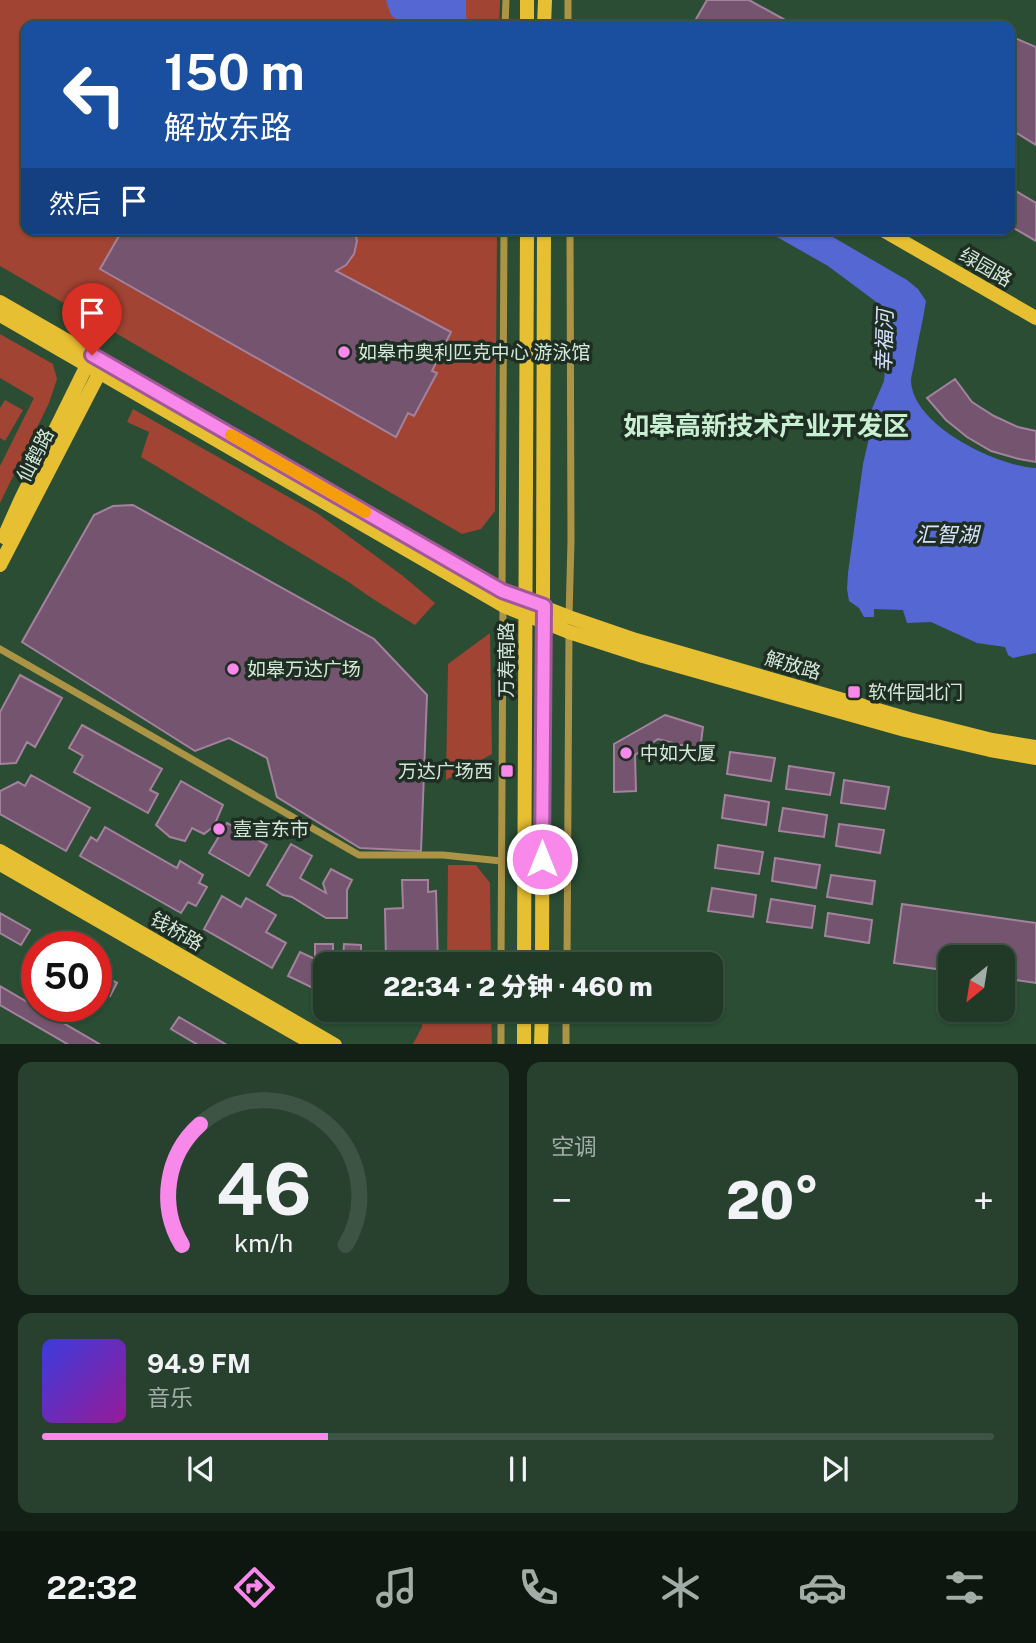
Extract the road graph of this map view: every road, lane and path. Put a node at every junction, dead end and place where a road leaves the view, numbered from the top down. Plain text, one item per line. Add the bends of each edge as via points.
1 (506, 0) edge
2 (527, 0) edge
3 (545, 0) edge
4 (568, 0) edge
5 (505, 21) edge
6 (527, 21) edge
7 (544, 21) edge
8 (568, 21) edge
9 (504, 235) edge
10 (527, 235) edge
11 (544, 235) edge
12 (570, 235) edge
13 (891, 235) edge
14 (0, 302) edge
15 (0, 315) edge
16 (1036, 318) edge
17 (96, 364) junction
18 (0, 545) edge
19 (0, 565) edge
20 (502, 591) junction
21 (504, 606) junction
22 (544, 606) junction
23 (525, 607) junction
24 (544, 623) junction
25 (569, 624) junction
26 (0, 649) edge
27 (1036, 747) edge
28 (1036, 758) edge
29 (0, 851) edge
30 (501, 861) junction
31 (0, 864) edge
32 (501, 952) edge
33 (524, 952) edge
34 (542, 952) edge
35 (566, 952) edge
36 (501, 1022) edge
37 (524, 1022) edge
38 (542, 1022) edge
39 (566, 1022) edge
40 (313, 1044) edge
41 (333, 1044) edge
42 (501, 1044) edge
43 (524, 1044) edge
44 (541, 1044) edge
45 (566, 1044) edge

1 - 5 street
2 - 6 street
3 - 7 street
4 - 8 street
9 - 20 street
10 - 23 street, 万寿南路
11 - 22 street, 万寿南路
12 - 25 street
13 - 16 street, 绿园路
14 - 17 street
15 - 17 street
17 - 18 street, 仙鹤路
17 - 19 street, 仙鹤路
17 - 20 street
17 - 21 street
20 - 21 street
20 - 23 street
21 - 23 street
21 - 30 street
22 - 23 street, 解放路
22 - 24 street, 万寿南路
22 - 25 street, 解放路
23 - 24 street, 解放路
23 - 33 street, 万寿南路
24 - 25 street, 解放路
24 - 34 street, 万寿南路
25 - 27 street, 解放路 via 909,719
25 - 28 street, 解放路 via 643,656 905,730
25 - 35 street
26 - 30 street via 359,855 443,855
29 - 41 street, 钱桥路
30 - 32 street
31 - 40 street, 钱桥路
36 - 42 street
37 - 43 street
38 - 44 street
39 - 45 street

